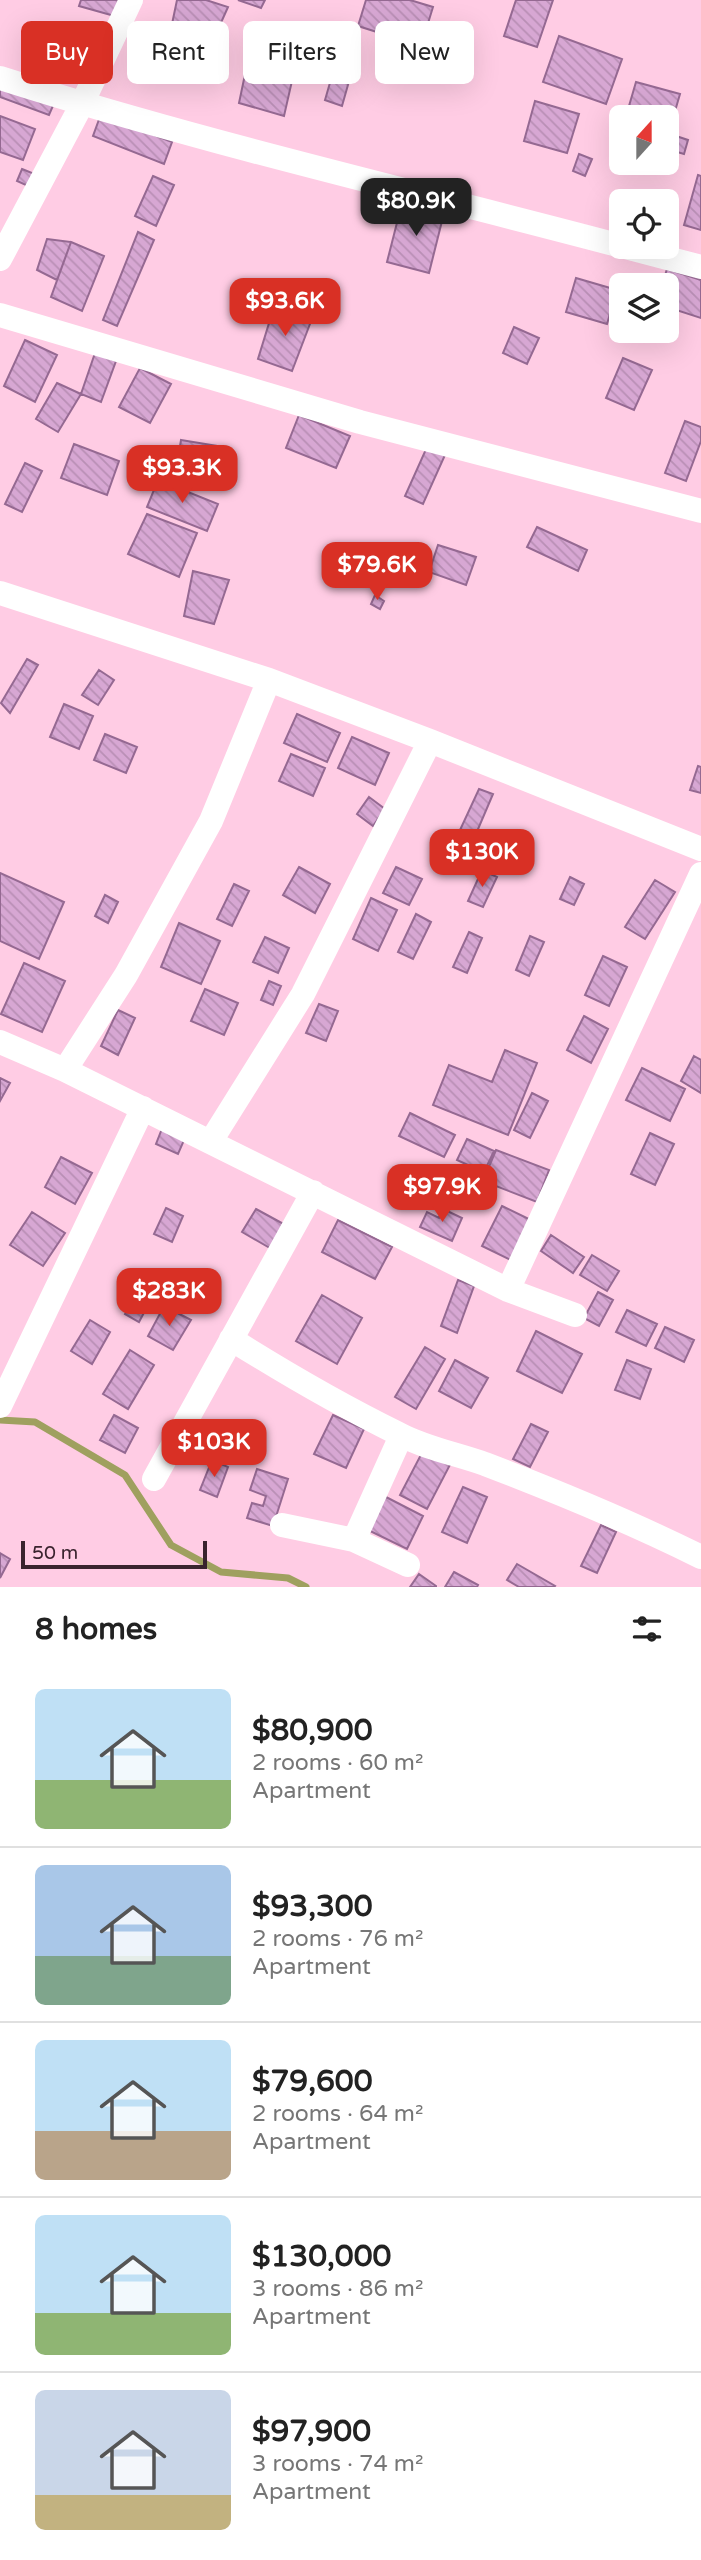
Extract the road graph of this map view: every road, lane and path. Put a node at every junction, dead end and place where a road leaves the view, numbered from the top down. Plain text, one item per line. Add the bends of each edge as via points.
1 (131, 0) edge
2 (0, 78) edge
3 (82, 104) junction
4 (609, 242) edge
5 (0, 259) edge
6 (671, 259) edge
7 (701, 267) edge
8 (0, 315) edge
9 (701, 511) edge
10 (0, 593) edge
11 (269, 680) junction
12 (430, 741) junction
13 (701, 849) edge
14 (701, 874) edge
15 (0, 1042) edge
16 (65, 1070) junction
17 (143, 1108) junction
18 (211, 1141) junction
19 (313, 1192) junction
20 (508, 1290) junction
21 (575, 1315) dead end
22 (232, 1339) junction
23 (1, 1405) edge
24 (401, 1436) junction
25 (154, 1479) dead end
26 (282, 1525) dead end
27 (354, 1540) junction
28 (701, 1557) edge
29 (408, 1565) dead end

1 - 3 street
2 - 3 street
3 - 4 street
3 - 5 street
6 - 7 street
8 - 9 street via 360,422
10 - 11 street
11 - 12 street
11 - 16 street via 211,821 126,975
12 - 13 street
12 - 18 street via 303,995
14 - 20 street
15 - 16 street
16 - 17 street
17 - 18 street
17 - 23 street
18 - 19 street
19 - 20 street
19 - 22 street
20 - 21 street
22 - 24 street
22 - 25 street
24 - 27 street
24 - 28 street via 542,1486
26 - 27 street
27 - 29 street

